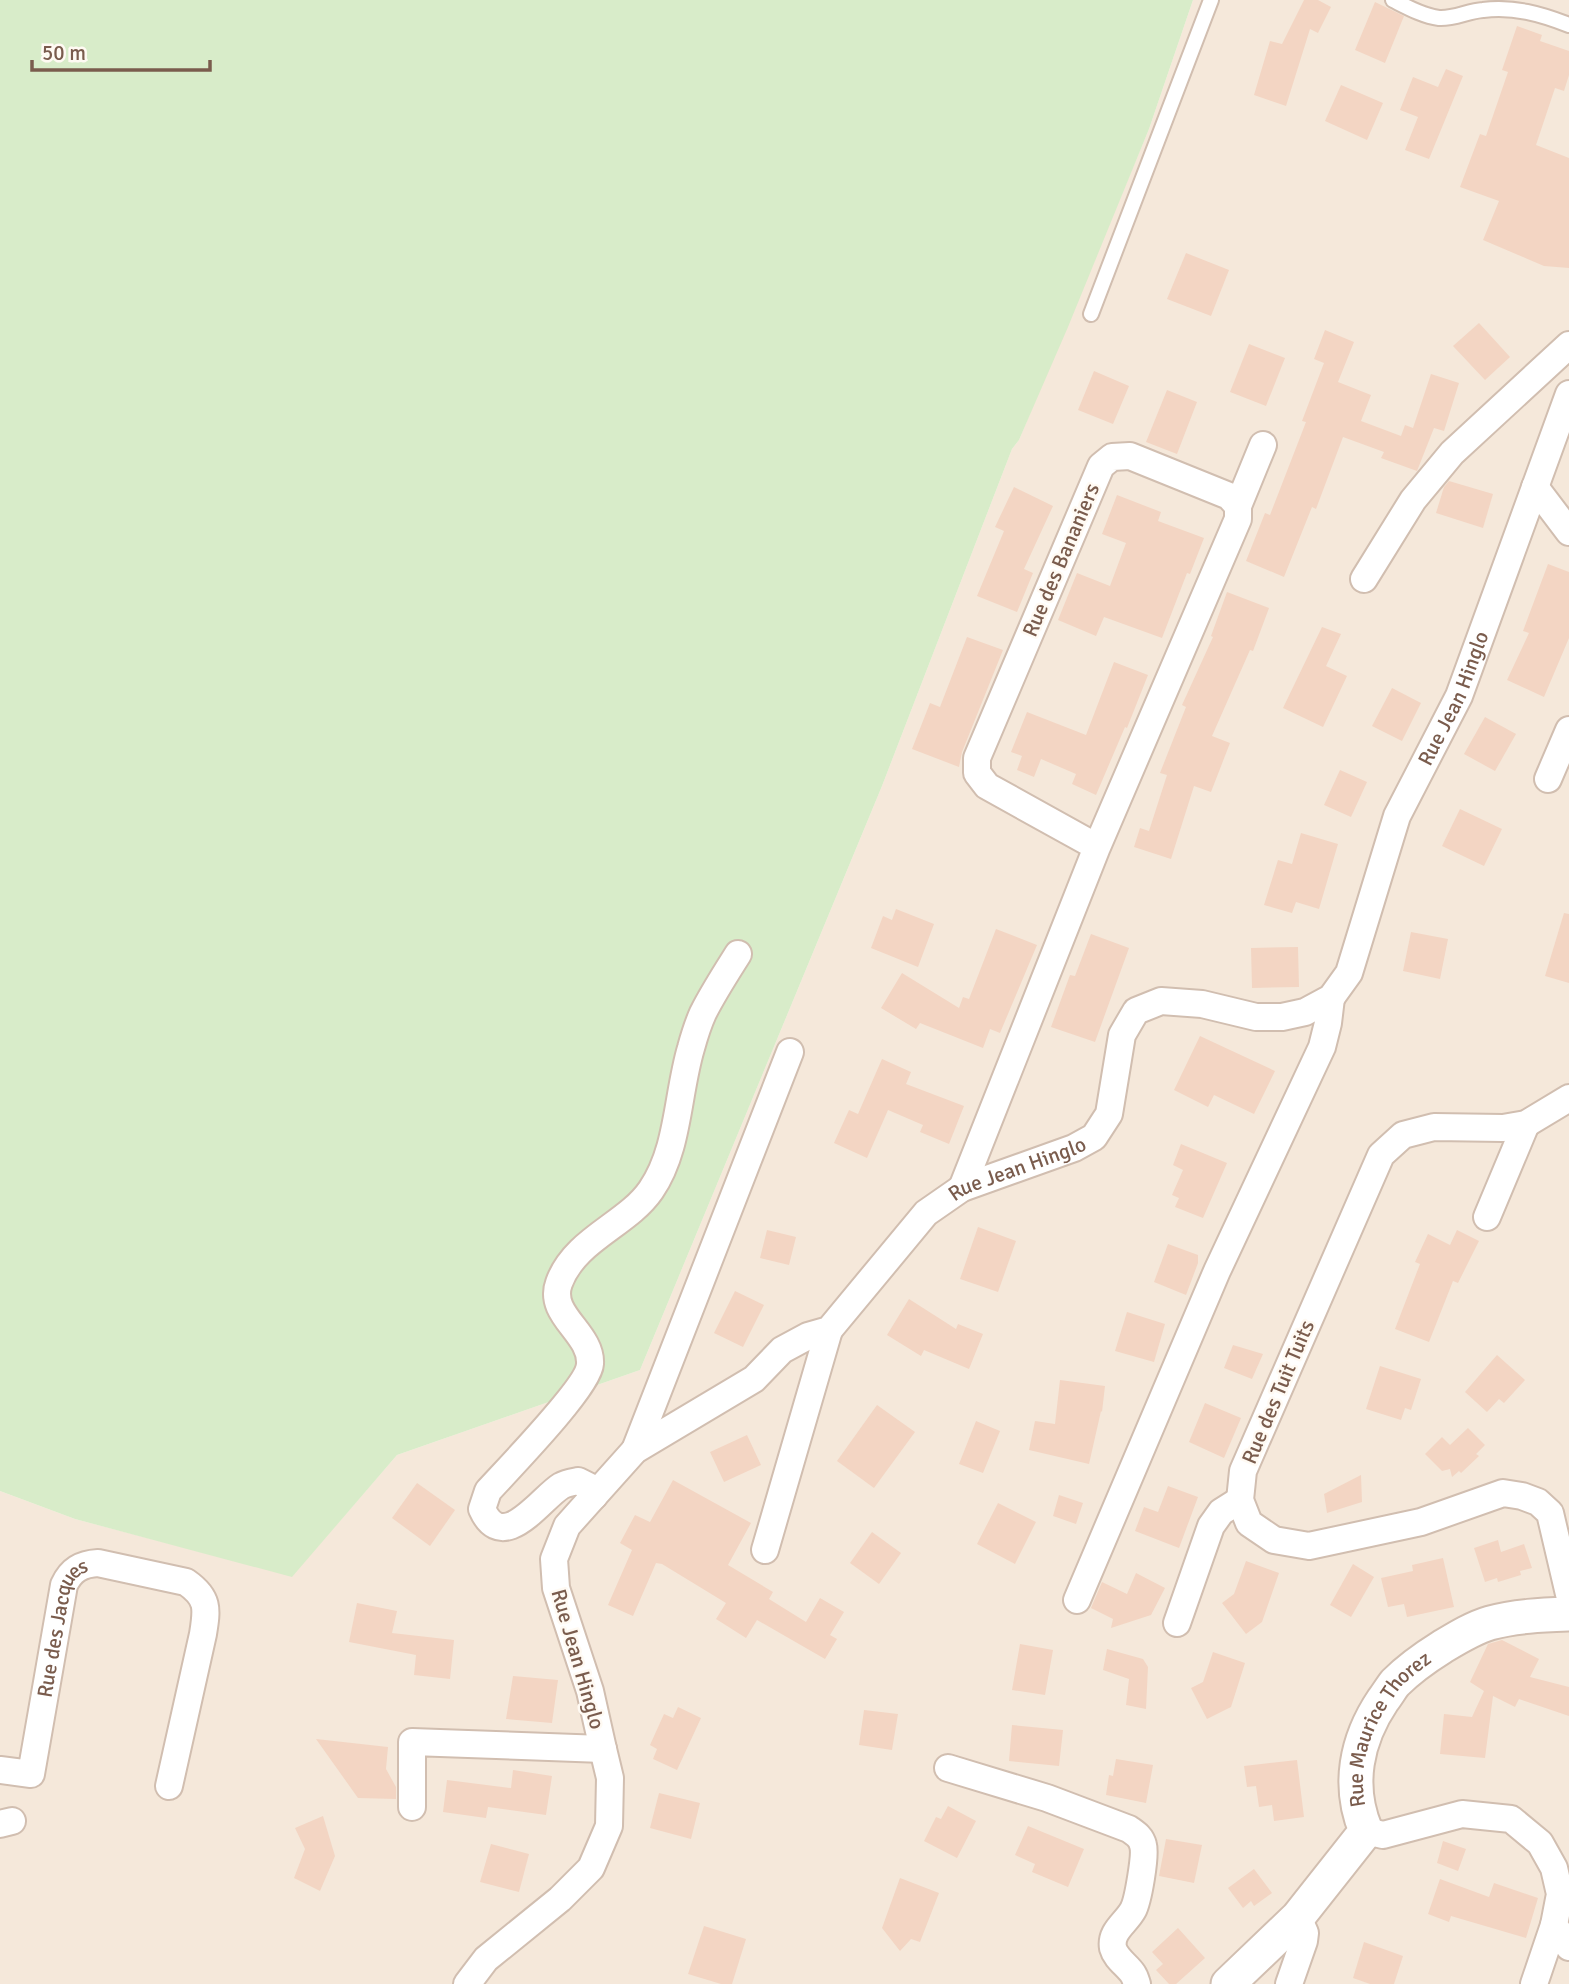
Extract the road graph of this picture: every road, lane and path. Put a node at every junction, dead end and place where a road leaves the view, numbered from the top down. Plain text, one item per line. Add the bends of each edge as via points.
1 (1211, 0) edge
2 (1392, 0) edge
3 (1569, 25) edge
4 (1091, 314) dead end
5 (1569, 345) edge
6 (1569, 394) edge
7 (1263, 445) dead end
8 (1535, 487) junction
9 (1238, 506) junction
10 (1569, 532) edge
11 (1364, 579) dead end
12 (1569, 730) edge
13 (1548, 779) dead end
14 (1097, 847) junction
15 (738, 954) dead end
16 (1331, 998) junction
17 (790, 1052) dead end
18 (1569, 1098) edge
19 (1526, 1124) junction
20 (962, 1188) junction
21 (1487, 1217) dead end
22 (829, 1330) junction
23 (635, 1450) junction
24 (594, 1496) junction
25 (1240, 1500) junction
26 (765, 1550) dead end
27 (1564, 1556) edge
28 (1569, 1594) edge
29 (1077, 1600) dead end
30 (1569, 1614) edge
31 (1177, 1623) dead end
32 (603, 1749) junction
33 (948, 1768) dead end
34 (0, 1770) edge
35 (169, 1786) dead end
36 (412, 1807) dead end
37 (1366, 1831) junction
38 (1298, 1917) junction
39 (1554, 1925) junction
40 (1569, 1947) edge
41 (467, 1984) edge
42 (1137, 1984) edge
43 (1227, 1984) edge
44 (1289, 1984) edge
45 (1534, 1984) edge

1 - 4 lane
2 - 3 lane via 1440,18 1518,9
5 - 11 street via 1452,453 1413,500
6 - 8 street, Rue Jean Hinglo
7 - 9 street
8 - 10 street
8 - 16 street, Rue Jean Hinglo via 1459,696 1397,816 1349,973
9 - 14 street via 1238,519
9 - 14 street, Rue des Bananiers via 1229,496 1130,456 1112,457 1101,466 977,758 977,773 987,786
12 - 13 street
14 - 20 street
15 - 24 street via 702,1014 659,1176 638,1206 586,1245 559,1283 557,1299 584,1339 590,1367 578,1389 488,1491 482,1509 495,1525 511,1526 562,1485 578,1480 590,1487
16 - 20 street, Rue Jean Hinglo via 1305,1012 1282,1017 1161,1001 1136,1011 1122,1035 1109,1114 1094,1137
16 - 29 street, Rue Jean Hinglo via 1322,1047 1217,1271
17 - 23 street
18 - 19 street, Rue des Tuit Tuits
19 - 21 street
19 - 25 street, Rue des Tuit Tuits via 1434,1127 1403,1135 1381,1155 1243,1471
20 - 22 street, Rue Jean Hinglo via 926,1213
22 - 23 street, Rue Jean Hinglo via 782,1350 754,1379
22 - 26 street, Rue Jean Hinglo
23 - 24 street, Rue Jean Hinglo
24 - 32 street, Rue Jean Hinglo via 567,1526 554,1559 556,1588
25 - 27 street via 1249,1523 1274,1540 1309,1546 1421,1522 1503,1493 1521,1496 1550,1513
25 - 31 street via 1210,1526
27 - 28 street
30 - 37 street, Rue Maurice Thorez via 1489,1623 1439,1649 1395,1684 1369,1720 1358,1756 1356,1791
32 - 36 street via 412,1742
32 - 41 street, Rue Jean Hinglo via 610,1777 609,1826 591,1868 486,1959
33 - 42 street via 1047,1798 1139,1836 1144,1856 1135,1908 1119,1928 1113,1947
34 - 35 street, Rue des Jacques via 31,1774 64,1585 76,1569 98,1563 186,1583 205,1604 203,1634
37 - 38 street, Rue Maurice Thorez
37 - 39 street via 1383,1835 1462,1814 1511,1819 1540,1843 1554,1868 1560,1895
38 - 43 street, Rue Maurice Thorez
38 - 44 street via 1304,1941
39 - 40 street
39 - 45 street

